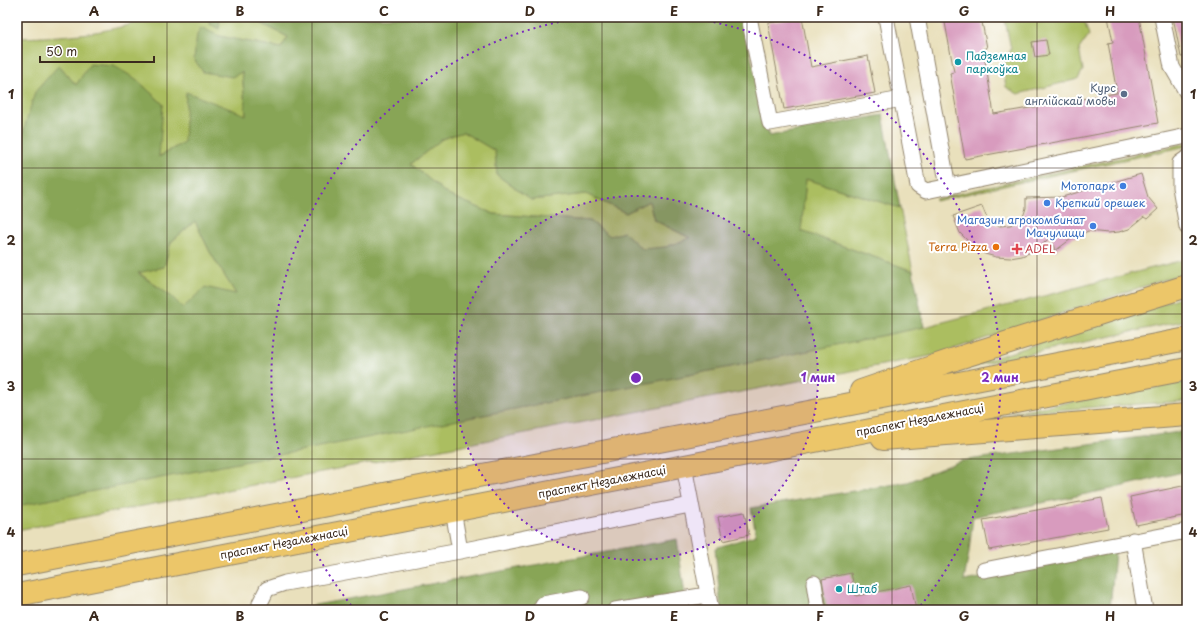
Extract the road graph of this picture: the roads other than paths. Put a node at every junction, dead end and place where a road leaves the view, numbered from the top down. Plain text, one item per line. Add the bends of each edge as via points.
1 (749, 17) edge
2 (886, 17) edge
3 (917, 17) edge
4 (1162, 17) edge
5 (1187, 93) edge
6 (902, 98) junction
7 (1187, 136) edge
8 (1187, 158) edge
9 (948, 187) junction
10 (1187, 227) edge
11 (1187, 286) edge
12 (1187, 339) edge
13 (1187, 369) edge
14 (1187, 415) edge
15 (778, 418) junction
16 (788, 446) junction
17 (684, 466) junction
18 (690, 505) junction
19 (453, 510) junction
20 (1187, 531) edge
21 (1132, 540) junction
22 (460, 551) junction
23 (17, 565) edge
24 (984, 570) dead end
25 (814, 583) dead end
26 (17, 595) edge
27 (707, 595) junction
28 (582, 597) dead end
29 (260, 610) edge
30 (540, 610) edge
31 (615, 610) edge
32 (711, 610) edge
33 (818, 610) edge
34 (1145, 610) edge

1 - 6 lane via 770,123
2 - 6 lane
3 - 9 lane
4 - 5 lane via 1172,67
6 - 9 lane via 918,186 926,191
7 - 9 lane
8 - 10 lane via 1180,163 1180,187
11 - 15 highway
12 - 15 highway
13 - 16 highway, праспект Незалежнасці
14 - 16 highway
15 - 23 highway
16 - 17 highway, праспект Незалежнасці
17 - 18 lane
17 - 19 highway, праспект Незалежнасці
18 - 22 lane
18 - 27 lane
19 - 22 lane
19 - 26 highway, праспект Незалежнасці
20 - 21 lane
21 - 24 lane
21 - 34 lane
22 - 29 lane via 285,583 267,589 260,603
25 - 33 lane
27 - 31 lane
27 - 32 lane
28 - 30 lane via 543,604

